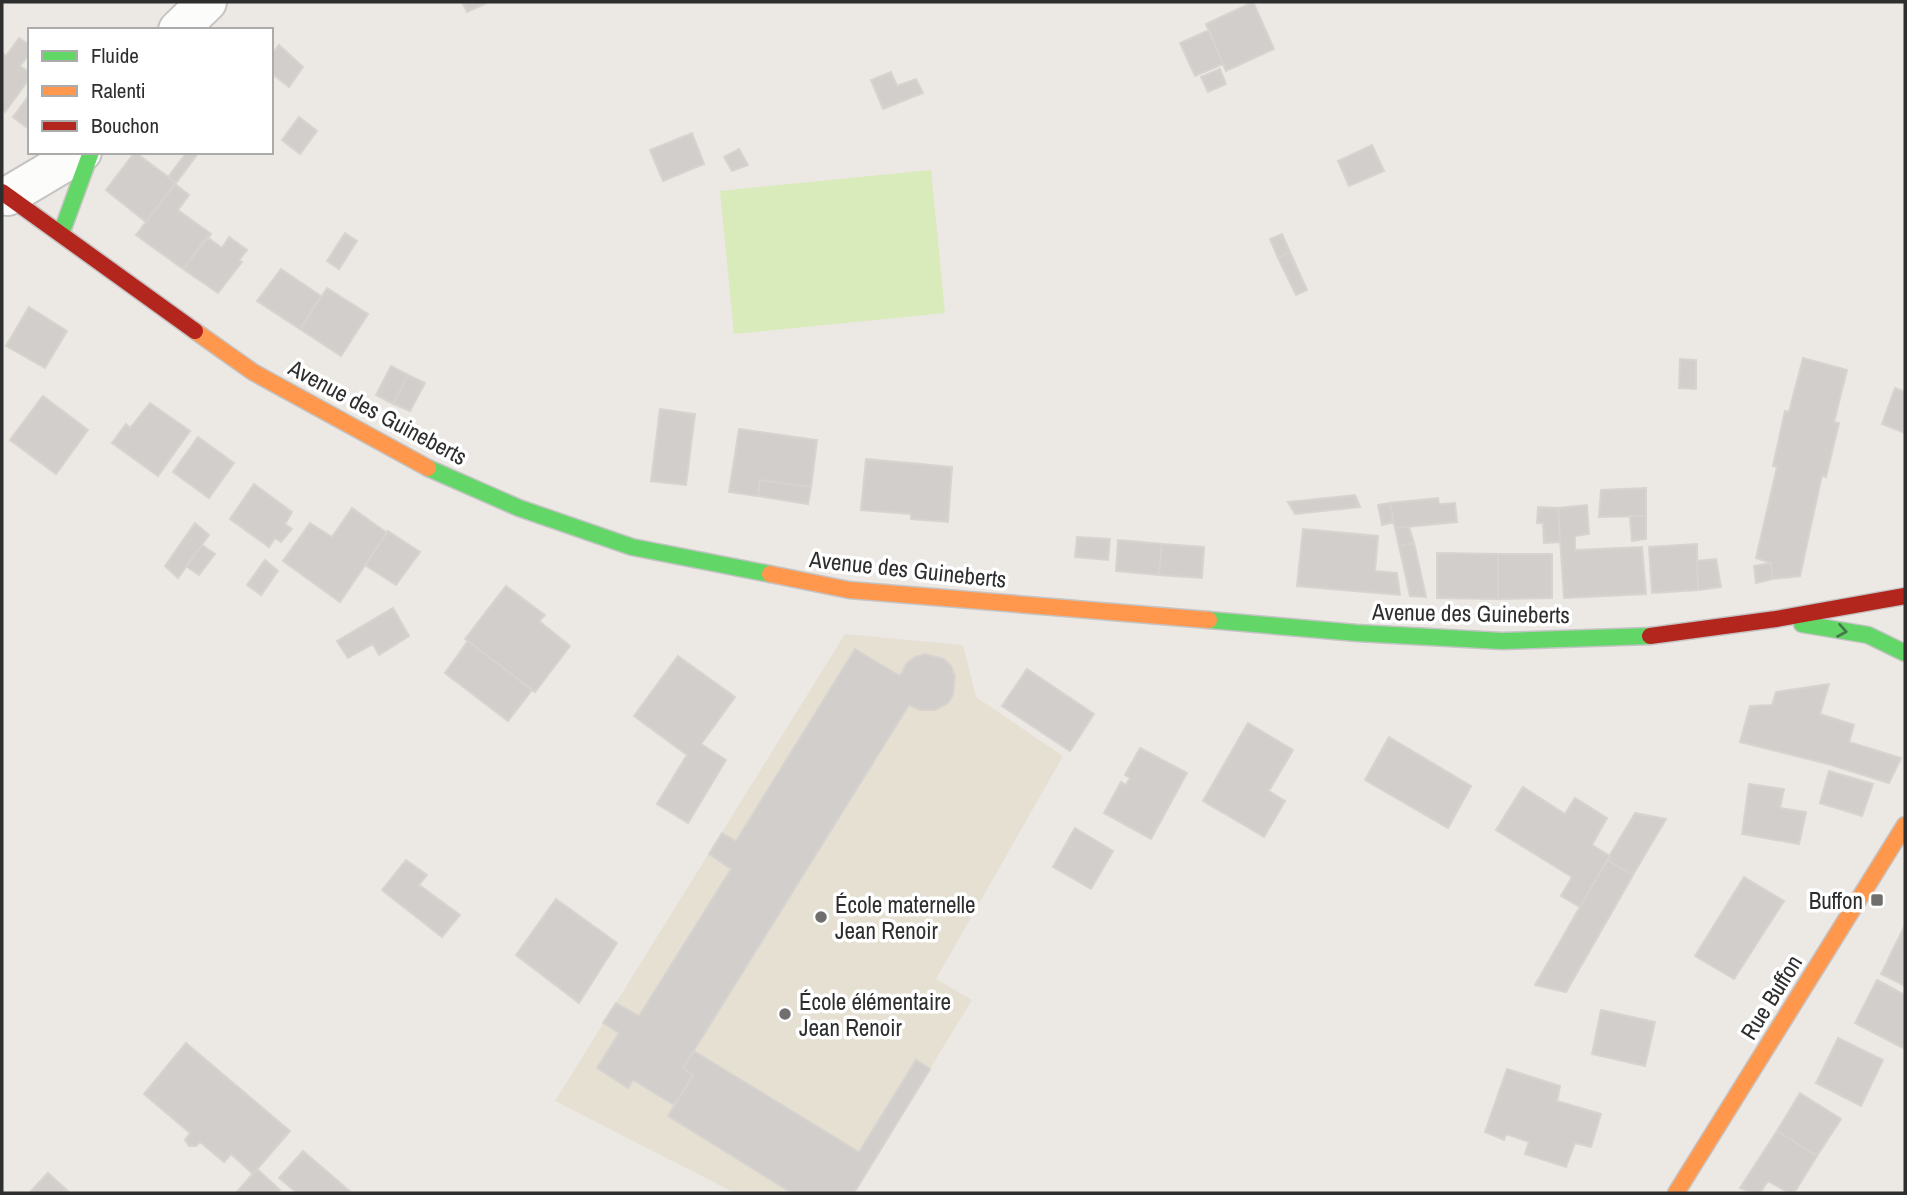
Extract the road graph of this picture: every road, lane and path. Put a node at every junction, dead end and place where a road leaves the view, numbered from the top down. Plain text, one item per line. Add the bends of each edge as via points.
1 (207, 2) edge
2 (180, 28) edge
3 (78, 154) edge
4 (90, 154) edge
5 (5, 194) edge
6 (61, 234) junction
7 (1905, 596) edge
8 (1776, 619) junction
9 (1905, 653) edge
10 (1905, 825) edge
11 (1676, 1193) edge

1 - 2 street
3 - 5 street
4 - 6 street
5 - 6 street, Avenue des Guineberts
6 - 8 street, Avenue des Guineberts via 253,372 410,460 519,508 632,547 849,590 1357,633 1502,640 1636,638
7 - 8 street, Avenue des Guineberts
8 -> 9 street via 1868,635
10 - 11 street, Rue Buffon

